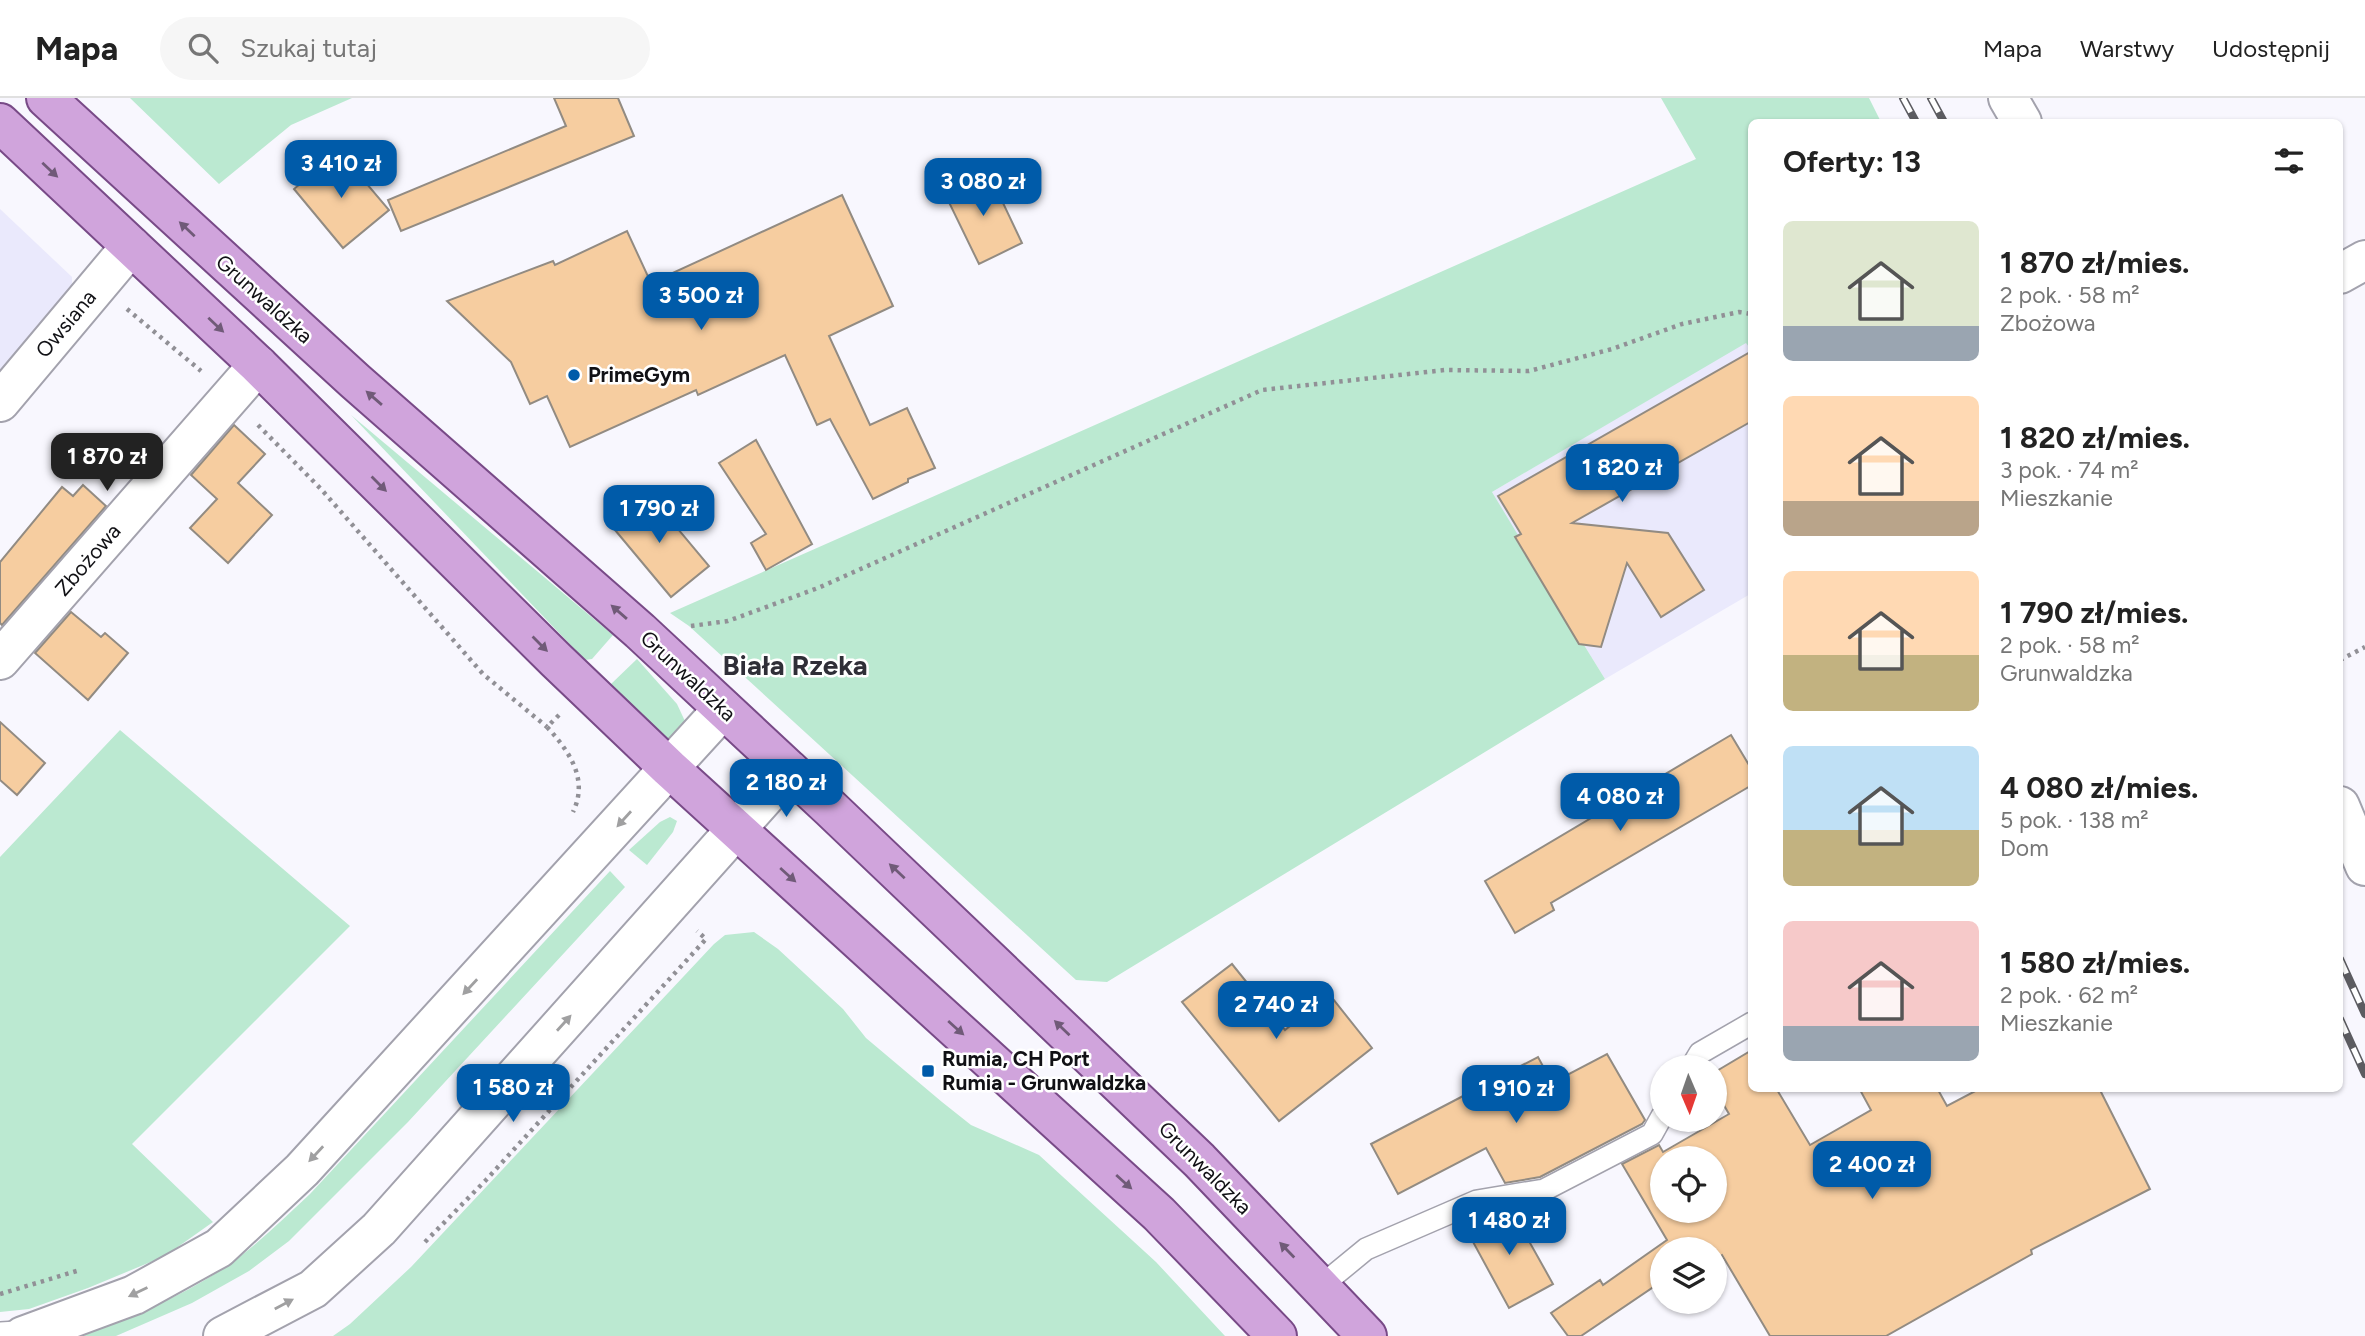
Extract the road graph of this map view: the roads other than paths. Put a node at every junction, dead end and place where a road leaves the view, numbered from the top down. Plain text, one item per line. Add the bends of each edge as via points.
1 (46, 98) edge
2 (2008, 98) edge
3 (2020, 119) edge
4 (0, 123) edge
5 (131, 246) junction
6 (2365, 260) edge
7 (2343, 272) edge
8 (258, 365) junction
9 (0, 402) edge
10 (0, 660) edge
11 (723, 709) junction
12 (669, 768) junction
13 (789, 770) junction
14 (2343, 813) edge
15 (737, 829) junction
16 (2365, 866) edge
17 (1748, 1025) edge
18 (1699, 1055) edge
19 (1653, 1132) edge
20 (1321, 1286) junction
21 (19, 1333) edge
22 (223, 1336) edge
23 (1277, 1336) edge
24 (1367, 1336) edge

11 -> 1 main road, Grunwaldzka
2 - 3 street
4 -> 5 main road
5 -> 8 main road
5 - 9 street, Owsiana
6 - 7 street
8 - 10 street, Zbożowa
8 -> 12 main road
11 - 12 street
11 - 13 main road, Grunwaldzka
12 - 15 main road
12 -> 21 street via 302,1170 219,1248 134,1295
13 - 15 street
20 -> 13 main road, Grunwaldzka via 1199,1160
14 - 16 street
22 -> 15 street via 313,1289 379,1229
15 -> 23 main road via 1159,1214
17 - 18 lane
19 - 20 lane via 1544,1191 1478,1201 1366,1249
20 - 24 main road, Grunwaldzka

